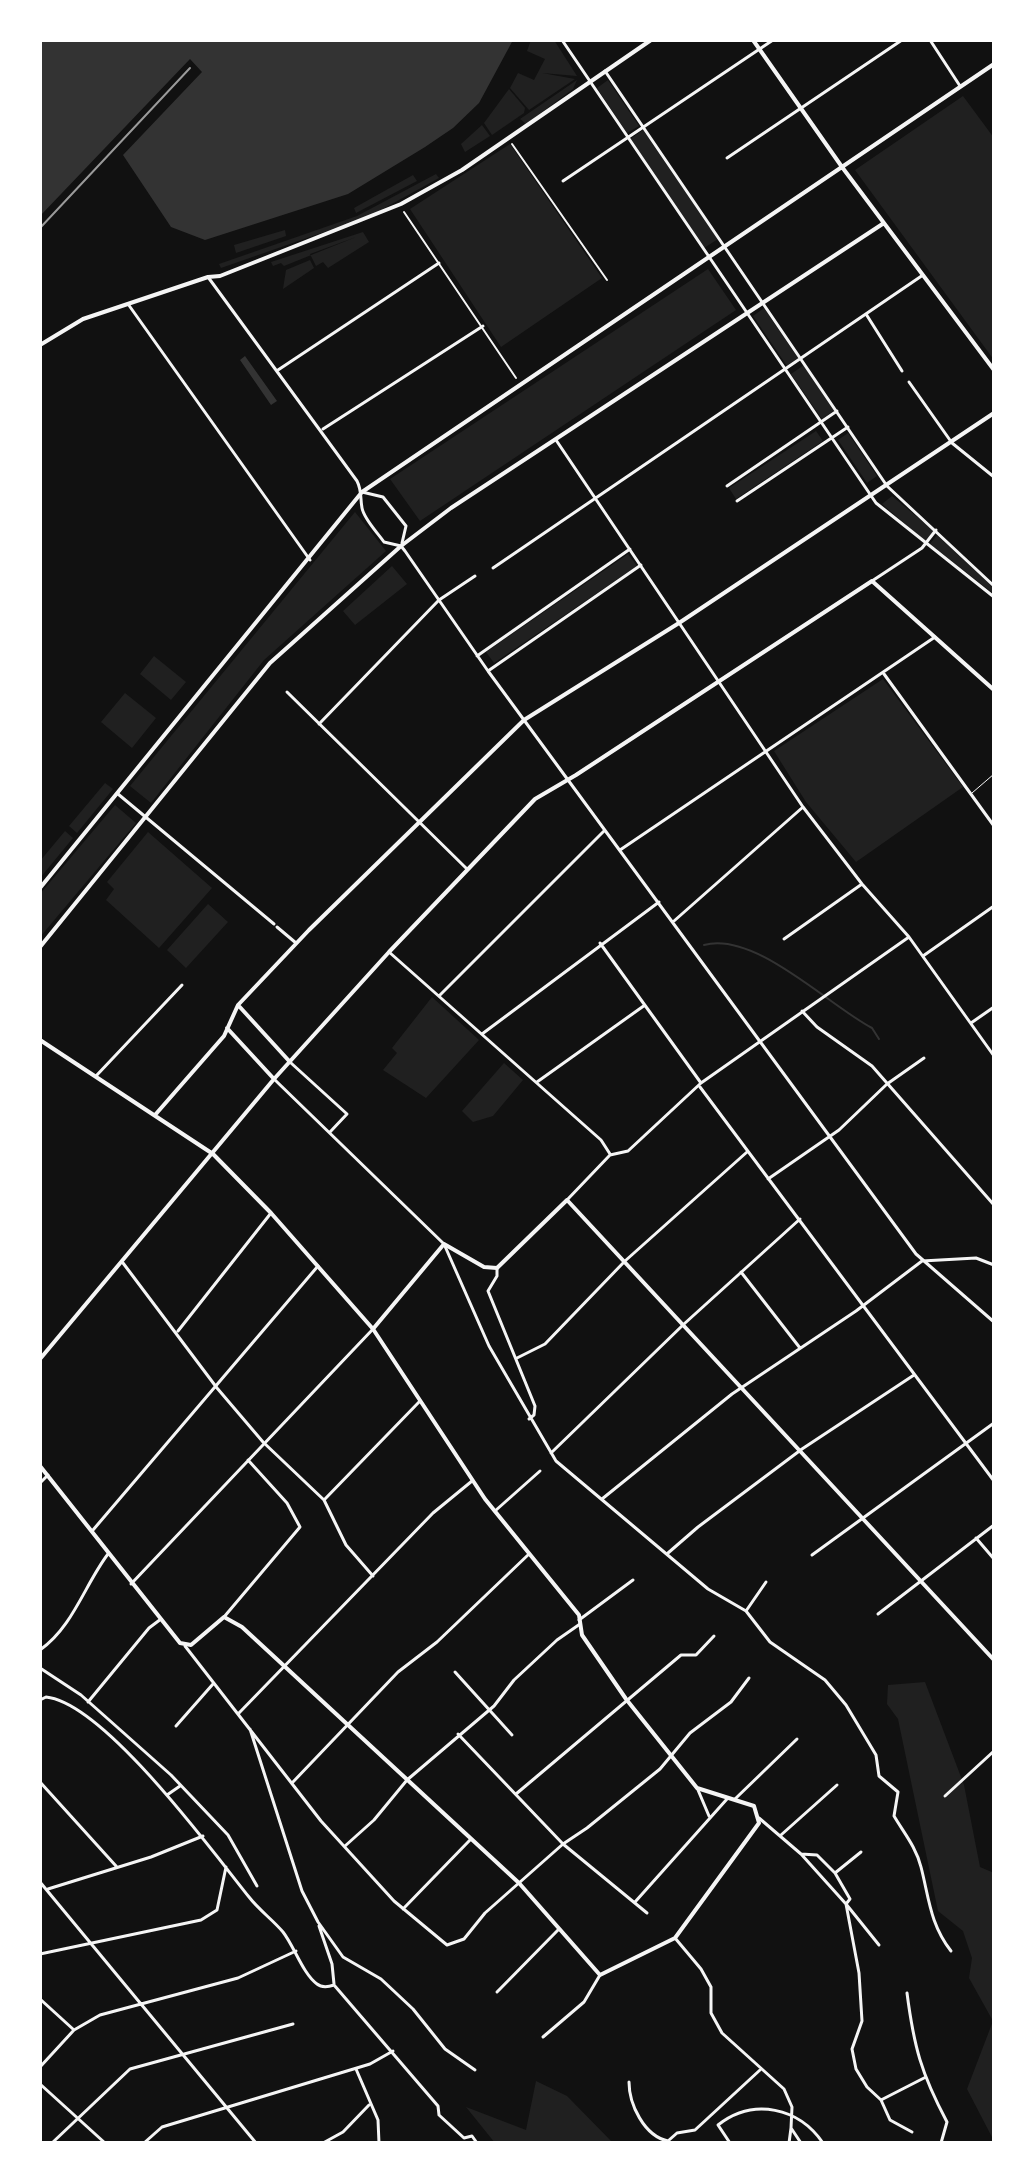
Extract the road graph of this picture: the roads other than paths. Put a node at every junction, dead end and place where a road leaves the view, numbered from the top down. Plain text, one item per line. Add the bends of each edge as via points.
1 (562, 40) edge
2 (651, 40) edge
3 (753, 40) edge
4 (773, 40) edge
5 (902, 40) edge
6 (930, 40) edge
7 (759, 49) junction
8 (994, 64) edge
9 (605, 71) junction
10 (590, 81) junction
11 (960, 86) junction
12 (800, 109) junction
13 (643, 126) junction
14 (628, 137) junction
15 (512, 144) dead end
16 (727, 158) dead end
17 (842, 167) junction
18 (563, 181) dead end
19 (404, 212) dead end
20 (884, 223) junction
21 (725, 246) junction
22 (709, 257) junction
23 (439, 263) junction
24 (923, 275) junction
25 (208, 277) junction
26 (607, 280) dead end
27 (762, 299) junction
28 (128, 304) junction
29 (746, 310) junction
30 (866, 314) junction
31 (483, 326) junction
32 (40, 345) edge
33 (802, 359) junction
34 (278, 370) junction
35 (786, 370) junction
36 (994, 370) edge
37 (902, 371) dead end
38 (516, 378) dead end
39 (909, 382) dead end
40 (837, 411) junction
41 (994, 413) edge
42 (822, 422) junction
43 (848, 427) junction
44 (323, 429) junction
45 (833, 438) junction
46 (556, 440) junction
47 (952, 443) junction
48 (994, 477) edge
49 (727, 486) dead end
50 (887, 486) junction
51 (362, 492) junction
52 (872, 494) junction
53 (595, 496) junction
54 (737, 501) dead end
55 (936, 530) junction
56 (926, 544) junction
57 (401, 546) junction
58 (630, 549) junction
59 (310, 560) junction
60 (641, 565) junction
61 (493, 568) dead end
62 (475, 576) dead end
63 (872, 581) junction
64 (994, 586) edge
65 (994, 597) edge
66 (439, 600) junction
67 (679, 623) junction
68 (935, 637) junction
69 (477, 656) junction
70 (488, 671) junction
71 (884, 674) junction
72 (720, 682) junction
73 (994, 690) edge
74 (287, 692) dead end
75 (524, 720) junction
76 (319, 724) junction
77 (767, 752) junction
78 (994, 774) edge
79 (569, 779) junction
80 (118, 794) junction
81 (971, 794) junction
82 (803, 807) junction
83 (148, 818) junction
84 (420, 822) junction
85 (994, 826) edge
86 (605, 830) junction
87 (620, 850) junction
88 (467, 869) junction
89 (862, 884) junction
90 (40, 888) edge
91 (659, 902) junction
92 (994, 906) edge
93 (673, 921) junction
94 (909, 937) junction
95 (784, 939) dead end
96 (296, 943) junction
97 (600, 943) junction
98 (40, 947) edge
99 (389, 952) junction
100 (923, 956) junction
101 (182, 985) dead end
102 (440, 995) junction
103 (238, 1005) junction
104 (646, 1005) junction
105 (994, 1007) edge
106 (802, 1011) junction
107 (971, 1023) junction
108 (227, 1028) junction
109 (482, 1034) junction
110 (760, 1038) junction
111 (40, 1040) edge
112 (994, 1056) edge
113 (924, 1058) dead end
114 (290, 1062) junction
115 (96, 1076) junction
116 (274, 1079) junction
117 (537, 1082) junction
118 (887, 1084) junction
119 (700, 1085) junction
120 (155, 1115) junction
121 (330, 1132) junction
122 (830, 1133) junction
123 (747, 1152) junction
124 (213, 1154) junction
125 (610, 1155) junction
126 (768, 1179) junction
127 (567, 1200) junction
128 (994, 1205) edge
129 (271, 1213) junction
130 (800, 1219) junction
131 (444, 1244) junction
132 (625, 1261) junction
133 (922, 1261) junction
134 (123, 1263) junction
135 (994, 1265) edge
136 (318, 1266) junction
137 (497, 1268) junction
138 (741, 1272) junction
139 (862, 1307) junction
140 (994, 1322) edge
141 (684, 1324) junction
142 (373, 1329) junction
143 (178, 1331) junction
144 (800, 1348) junction
145 (517, 1358) junction
146 (40, 1359) edge
147 (915, 1374) junction
148 (743, 1387) junction
149 (217, 1388) junction
150 (420, 1401) junction
151 (529, 1419) junction
152 (994, 1423) edge
153 (263, 1442) junction
154 (965, 1442) junction
155 (802, 1449) junction
156 (551, 1453) junction
157 (248, 1460) junction
158 (40, 1466) edge
159 (540, 1471) dead end
160 (48, 1475) junction
161 (472, 1481) junction
162 (994, 1481) edge
163 (40, 1483) edge
164 (602, 1499) junction
165 (324, 1500) junction
166 (494, 1511) junction
167 (862, 1517) junction
168 (994, 1525) edge
169 (91, 1533) junction
170 (976, 1538) junction
171 (668, 1553) junction
172 (108, 1554) junction
173 (529, 1554) junction
174 (812, 1555) dead end
175 (994, 1559) edge
176 (373, 1576) junction
177 (633, 1580) dead end
178 (922, 1581) junction
179 (766, 1582) dead end
180 (131, 1584) junction
181 (746, 1611) junction
182 (878, 1614) dead end
183 (224, 1617) junction
184 (161, 1619) junction
185 (580, 1622) junction
186 (714, 1636) dead end
187 (185, 1646) junction
188 (40, 1650) edge
189 (994, 1660) edge
190 (40, 1668) edge
191 (284, 1669) junction
192 (455, 1672) dead end
193 (749, 1678) dead end
194 (213, 1683) junction
195 (626, 1699) junction
196 (40, 1700) edge
197 (88, 1702) junction
198 (490, 1709) junction
199 (238, 1714) junction
200 (346, 1724) junction
201 (176, 1726) dead end
202 (249, 1727) junction
203 (458, 1734) junction
204 (512, 1735) dead end
205 (797, 1739) dead end
206 (994, 1751) edge
207 (671, 1757) junction
208 (407, 1780) junction
209 (40, 1782) edge
210 (292, 1783) junction
211 (837, 1785) dead end
212 (180, 1786) junction
213 (697, 1788) junction
214 (516, 1794) junction
215 (167, 1795) junction
216 (945, 1796) dead end
217 (727, 1799) junction
218 (735, 1799) junction
219 (709, 1816) junction
220 (759, 1818) junction
221 (781, 1835) junction
222 (203, 1836) junction
223 (470, 1840) junction
224 (563, 1844) junction
225 (345, 1846) junction
226 (861, 1852) dead end
227 (801, 1854) junction
228 (116, 1866) junction
229 (226, 1867) junction
230 (835, 1873) junction
231 (40, 1882) edge
232 (519, 1883) junction
233 (257, 1886) dead end
234 (46, 1890) junction
235 (635, 1902) junction
236 (846, 1904) junction
237 (403, 1909) junction
238 (647, 1913) dead end
239 (318, 1922) junction
240 (559, 1929) junction
241 (675, 1938) junction
242 (90, 1942) junction
243 (879, 1945) dead end
244 (296, 1951) junction
245 (951, 1951) dead end
246 (40, 1954) edge
247 (600, 1975) junction
248 (334, 1985) junction
249 (497, 1992) dead end
250 (907, 1993) dead end
251 (40, 1999) edge
252 (140, 2002) junction
253 (293, 2024) dead end
254 (74, 2030) junction
255 (543, 2037) dead end
256 (393, 2050) junction
257 (184, 2055) junction
258 (40, 2067) edge
259 (355, 2067) junction
260 (762, 2069) junction
261 (475, 2070) dead end
262 (924, 2078) junction
263 (629, 2082) dead end
264 (40, 2084) edge
265 (881, 2100) junction
266 (225, 2105) junction
267 (369, 2105) junction
268 (792, 2114) junction
269 (77, 2118) junction
270 (791, 2128) junction
271 (912, 2132) dead end
272 (52, 2143) edge
273 (105, 2143) edge
274 (144, 2143) edge
275 (256, 2143) edge
276 (323, 2143) edge
277 (379, 2143) edge
278 (477, 2143) edge
279 (730, 2143) edge
280 (789, 2143) edge
281 (801, 2143) edge
282 (823, 2143) edge
283 (941, 2143) edge

1 - 10 street
2 - 9 street
3 - 7 street
4 - 7 street
5 - 12 street
6 - 11 street
7 - 12 street
7 - 13 street
8 - 11 street
9 - 10 street
9 - 13 street
10 - 14 street
10 - 25 street via 462,170 390,210
11 - 17 street
12 - 16 street
12 - 17 street
13 - 14 street
13 - 21 street
14 - 18 street
14 - 22 street
15 - 26 street
17 - 20 street
17 - 21 street
19 - 23 street
20 - 24 street
20 - 27 street
21 - 22 street
21 - 27 street
22 - 29 street
22 - 51 street
23 - 31 street
23 - 34 street
24 - 30 street
24 - 36 street
25 - 28 street
25 - 34 street
27 - 29 street
27 - 33 street
28 - 32 street via 83,319
28 - 59 street
29 - 35 street
29 - 46 street
30 - 33 street
30 - 37 street
31 - 38 street
31 - 44 street
33 - 35 street
33 - 40 street
34 - 44 street
35 - 42 street
35 - 53 street
39 - 47 street
40 - 42 street
40 - 43 street
41 - 47 street
42 - 45 street
42 - 49 street
43 - 45 street
43 - 50 street
44 - 51 street
45 - 52 street
45 - 54 street
46 - 53 street
46 - 57 street
47 - 48 street
47 - 50 street
50 - 52 street
50 - 55 street
51 - 57 street via 367,519 384,542
51 - 57 street via 383,497 406,526
51 - 59 street
52 - 56 street
52 - 67 street
53 - 58 street
53 - 61 street
55 - 56 street
55 - 64 street
56 - 63 street
56 - 65 street
57 - 66 street
57 - 83 street via 270,663
58 - 60 street
58 - 69 street
59 - 80 street
60 - 67 street
60 - 70 street
62 - 66 street
63 - 68 street
63 - 72 street
66 - 69 street
66 - 76 street
67 - 72 street
67 - 75 street
68 - 71 street
68 - 73 street
69 - 70 street
70 - 75 street
71 - 77 street
71 - 81 street
72 - 77 street
72 - 79 street
74 - 76 street
75 - 79 street
75 - 84 street
76 - 84 street
77 - 82 street
77 - 87 street
78 - 81 lane
79 - 86 street
79 - 88 street via 535,799
80 - 83 street
80 - 90 street
81 - 85 street
82 - 89 street
82 - 93 street
83 - 96 street
83 - 98 street
84 - 88 street
84 - 96 street
86 - 87 street
86 - 102 street
87 - 91 street
88 - 99 street
89 - 94 street
89 - 95 street
91 - 93 street
91 - 97 street
92 - 100 street
93 - 110 street
94 - 100 street
94 - 106 street
96 - 103 street
97 - 104 street
97 - 109 street
99 - 102 street
99 - 114 street
100 - 107 street
101 - 115 street
102 - 109 street
103 - 108 street
103 - 114 street
104 - 117 street
104 - 119 street
105 - 107 street
106 - 110 street
106 - 118 street
107 - 112 street
108 - 116 street
108 - 120 street
109 - 117 street
110 - 119 street
110 - 122 street
111 - 115 street
113 - 118 street
114 - 116 street
114 - 121 street via 347,1114
115 - 120 street
116 - 121 street
116 - 124 street
117 - 125 street via 601,1140
118 - 122 street
118 - 128 street
119 - 123 street
119 - 125 street via 628,1151
120 - 124 street
121 - 131 street
122 - 126 street
122 - 133 street
123 - 126 street
123 - 132 street
124 - 129 street
124 - 134 street
125 - 127 street
126 - 130 street
127 - 132 street
127 - 137 street
129 - 136 street
129 - 143 street
130 - 138 street
130 - 139 street
131 - 137 street via 484,1267
131 - 142 street
131 - 151 street via 489,1346
132 - 141 street
132 - 145 street via 545,1344
133 - 135 street via 976,1258
133 - 139 street
133 - 140 street
134 - 143 street
134 - 146 street
136 - 142 street
136 - 149 street
137 - 145 street via 488,1291
138 - 141 street
138 - 144 street
139 - 144 street
139 - 147 street
141 - 148 street
141 - 156 street
142 - 150 street
142 - 153 street
143 - 149 street
144 - 148 street
145 - 151 street via 535,1406
147 - 154 street
147 - 155 street
148 - 155 street
148 - 164 street
149 - 153 street
149 - 169 street
150 - 161 street
150 - 165 street
151 - 156 street
152 - 154 street
153 - 157 street
153 - 165 street
154 - 162 street
154 - 167 street
155 - 167 street
155 - 171 street
156 - 164 street
157 - 180 street
157 - 183 street via 287,1503 300,1527
158 - 160 street
159 - 166 street
160 - 163 street
160 - 169 street
161 - 166 street
161 - 176 street
164 - 171 street
165 - 176 street via 346,1545
166 - 173 street
167 - 174 street
167 - 178 street
168 - 170 street
169 - 172 street
170 - 175 street
170 - 178 street
171 - 181 street via 708,1589
172 - 180 street
172 - 188 street via 89,1591
173 - 185 street
173 - 200 street
176 - 191 street
177 - 185 street
178 - 182 street
178 - 189 street
179 - 181 street
180 - 184 street
181 - 245 street via 770,1642 825,1680 864,1735 876,1755 879,1776 898,1792 894,1816 921,1866 928,1911
183 - 187 street
183 - 191 street via 242,1627
184 - 187 street
184 - 197 street
185 - 195 street via 582,1635
185 - 198 street
186 - 195 street via 696,1655 681,1655
187 - 194 street
190 - 197 street
191 - 199 street
191 - 200 street
192 - 198 street
193 - 207 street via 731,1702 690,1733
194 - 199 street
194 - 201 street
195 - 207 street
195 - 214 street
196 - 215 street via 66,1702 127,1751
197 - 212 street via 138,1742
198 - 203 street
198 - 204 street
199 - 202 street
200 - 208 street
200 - 210 street
202 - 210 street
202 - 239 street via 302,1891
203 - 208 street
203 - 214 street
205 - 218 street
206 - 216 street
207 - 213 street
207 - 224 street
208 - 223 street
208 - 225 street
209 - 228 street
210 - 225 street
211 - 221 street
212 - 215 street
212 - 233 street via 228,1835
213 - 217 street
213 - 219 street
214 - 224 street
215 - 222 street
217 - 218 street
217 - 219 street
218 - 220 street via 754,1806
219 - 235 street
220 - 221 street
220 - 241 street
221 - 227 street
222 - 228 street
222 - 229 street
223 - 232 street
223 - 237 street
224 - 232 street
224 - 235 street
225 - 237 street
226 - 230 street
227 - 230 street via 817,1855
227 - 236 street
228 - 234 street
229 - 242 street via 221,1901 210,1916
229 - 244 street
230 - 236 street via 850,1899
231 - 234 street
232 - 237 street via 459,1942 442,1943
232 - 240 street
234 - 242 street
235 - 238 street
236 - 243 street
236 - 265 street via 862,2021 852,2049 856,2069
239 - 248 street
239 - 261 street via 343,1957 381,1979 445,2049
240 - 247 street
240 - 249 street
241 - 247 street
241 - 260 street via 711,1987 716,2025
242 - 246 street
242 - 252 street
244 - 248 street via 314,1982
244 - 252 street via 238,1978
247 - 255 street via 584,2002
248 - 256 street
250 - 262 street
251 - 254 street
252 - 254 street
252 - 257 street
253 - 257 street
254 - 258 street
256 - 259 street
256 - 278 street via 438,2106 439,2115
257 - 266 street
257 - 269 street via 130,2069
259 - 266 street
259 - 267 street
260 - 263 street via 695,2130 677,2133 668,2141 655,2136 629,2102
260 - 268 street via 784,2089
262 - 265 street
262 - 283 street via 947,2122
264 - 269 street
265 - 271 street via 890,2120
266 - 274 street via 162,2127
266 - 275 street
267 - 276 street via 343,2132
267 - 277 street via 378,2120
268 - 270 street
268 - 279 street via 753,2109 724,2121 718,2127
268 - 282 street via 811,2125
269 - 272 street
269 - 273 street
270 - 280 street
270 - 281 street

